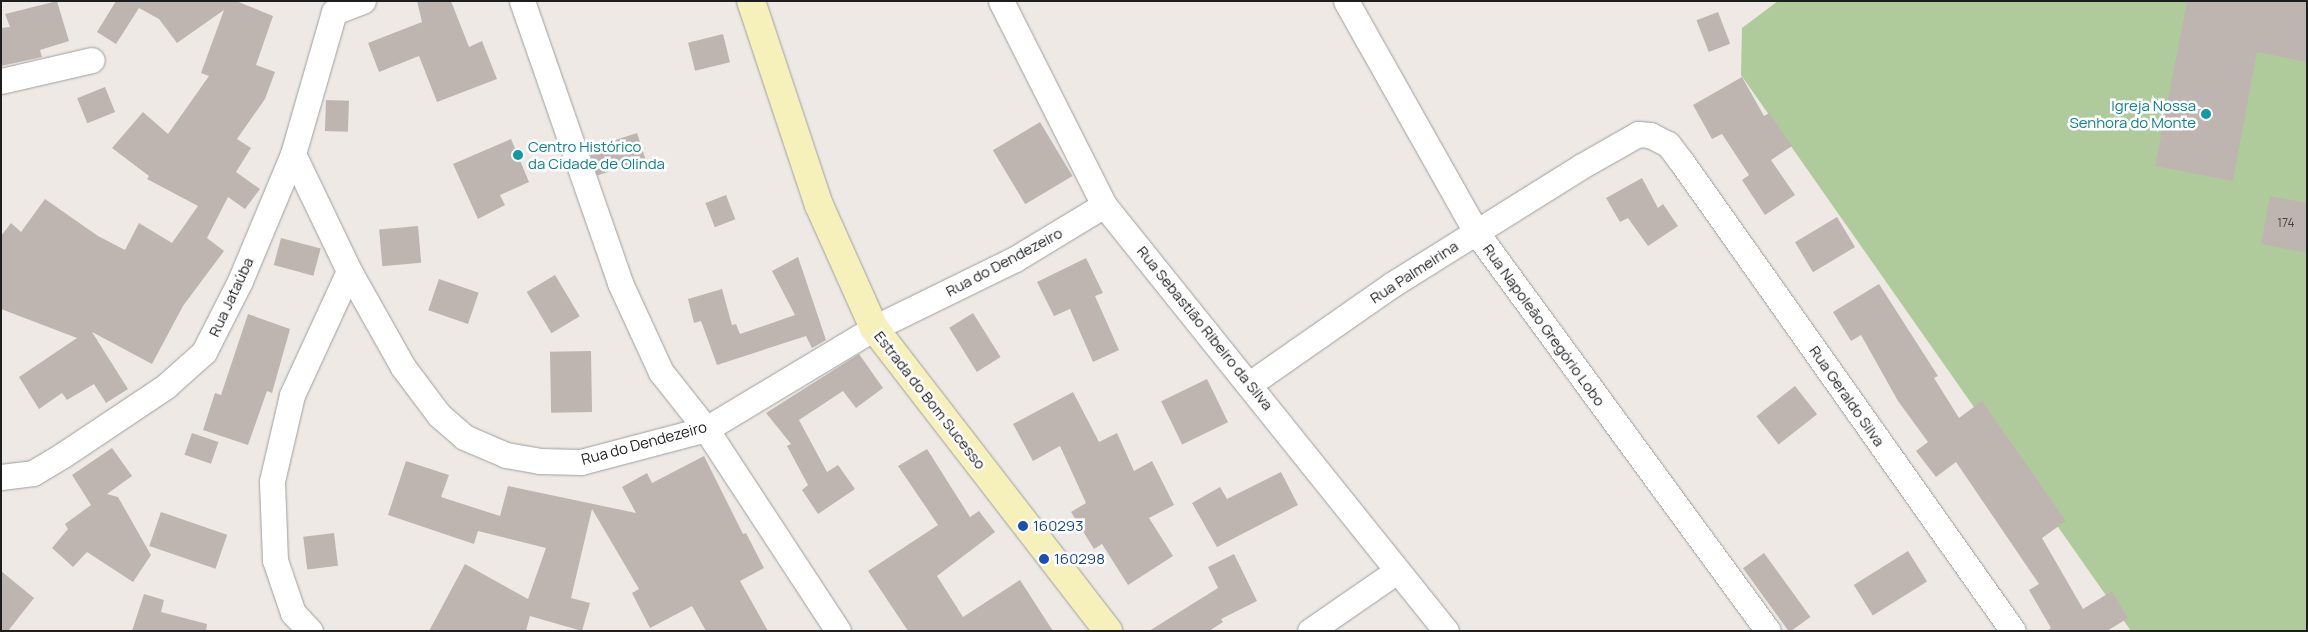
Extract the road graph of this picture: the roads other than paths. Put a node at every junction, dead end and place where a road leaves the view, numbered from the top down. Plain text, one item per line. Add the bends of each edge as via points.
1 (363, 1) edge
2 (522, 1) edge
3 (751, 1) edge
4 (1001, 1) edge
5 (1346, 1) edge
6 (327, 6) edge
7 (92, 60) dead end
8 (1, 82) edge
9 (293, 154) junction
10 (1681, 161) joint
11 (1104, 205) junction
12 (1476, 232) junction
13 (349, 271) junction
14 (874, 328) junction
15 (1251, 383) junction
16 (706, 428) junction
17 (1, 477) edge
18 (1398, 571) junction
19 (310, 631) edge
20 (838, 631) edge
21 (1108, 631) edge
22 (1310, 631) edge
23 (1446, 631) edge
24 (1768, 631) edge
25 (2013, 631) edge

1 - 6 street
2 - 16 street via 620,283 661,372
3 - 14 street, Estrada do Bom Sucesso via 819,205
4 - 11 street, Rua Sebastião Ribeiro da Silva
5 - 12 street, Rua Napoleão Gregório Lobo
6 - 9 street, Rua Jataúba
7 - 8 street
9 - 13 street, Rua do Dendezeiro
9 - 17 street, Rua Jataúba via 236,290 204,352 166,386 63,456 34,473
10 - 12 street, Rua Palmeirina via 1668,144 1650,135 1638,134
10 - 25 street, Rua Geraldo Silva
11 - 14 street, Rua do Dendezeiro via 1015,259
11 - 15 street, Rua Sebastião Ribeiro da Silva
12 - 15 street, Rua Palmeirina via 1393,284
12 - 24 street, Rua Napoleão Gregório Lobo
13 - 16 street, Rua do Dendezeiro via 403,367 439,415 464,437 506,454 539,461 581,462
13 - 19 street via 292,395 272,481 275,560 293,613
14 - 16 street, Rua do Dendezeiro via 776,390
14 - 21 street, Estrada do Bom Sucesso
15 - 18 street, Rua Sebastião Ribeiro da Silva
16 - 20 street
18 - 22 street
18 - 23 street, Rua Sebastião Ribeiro da Silva

